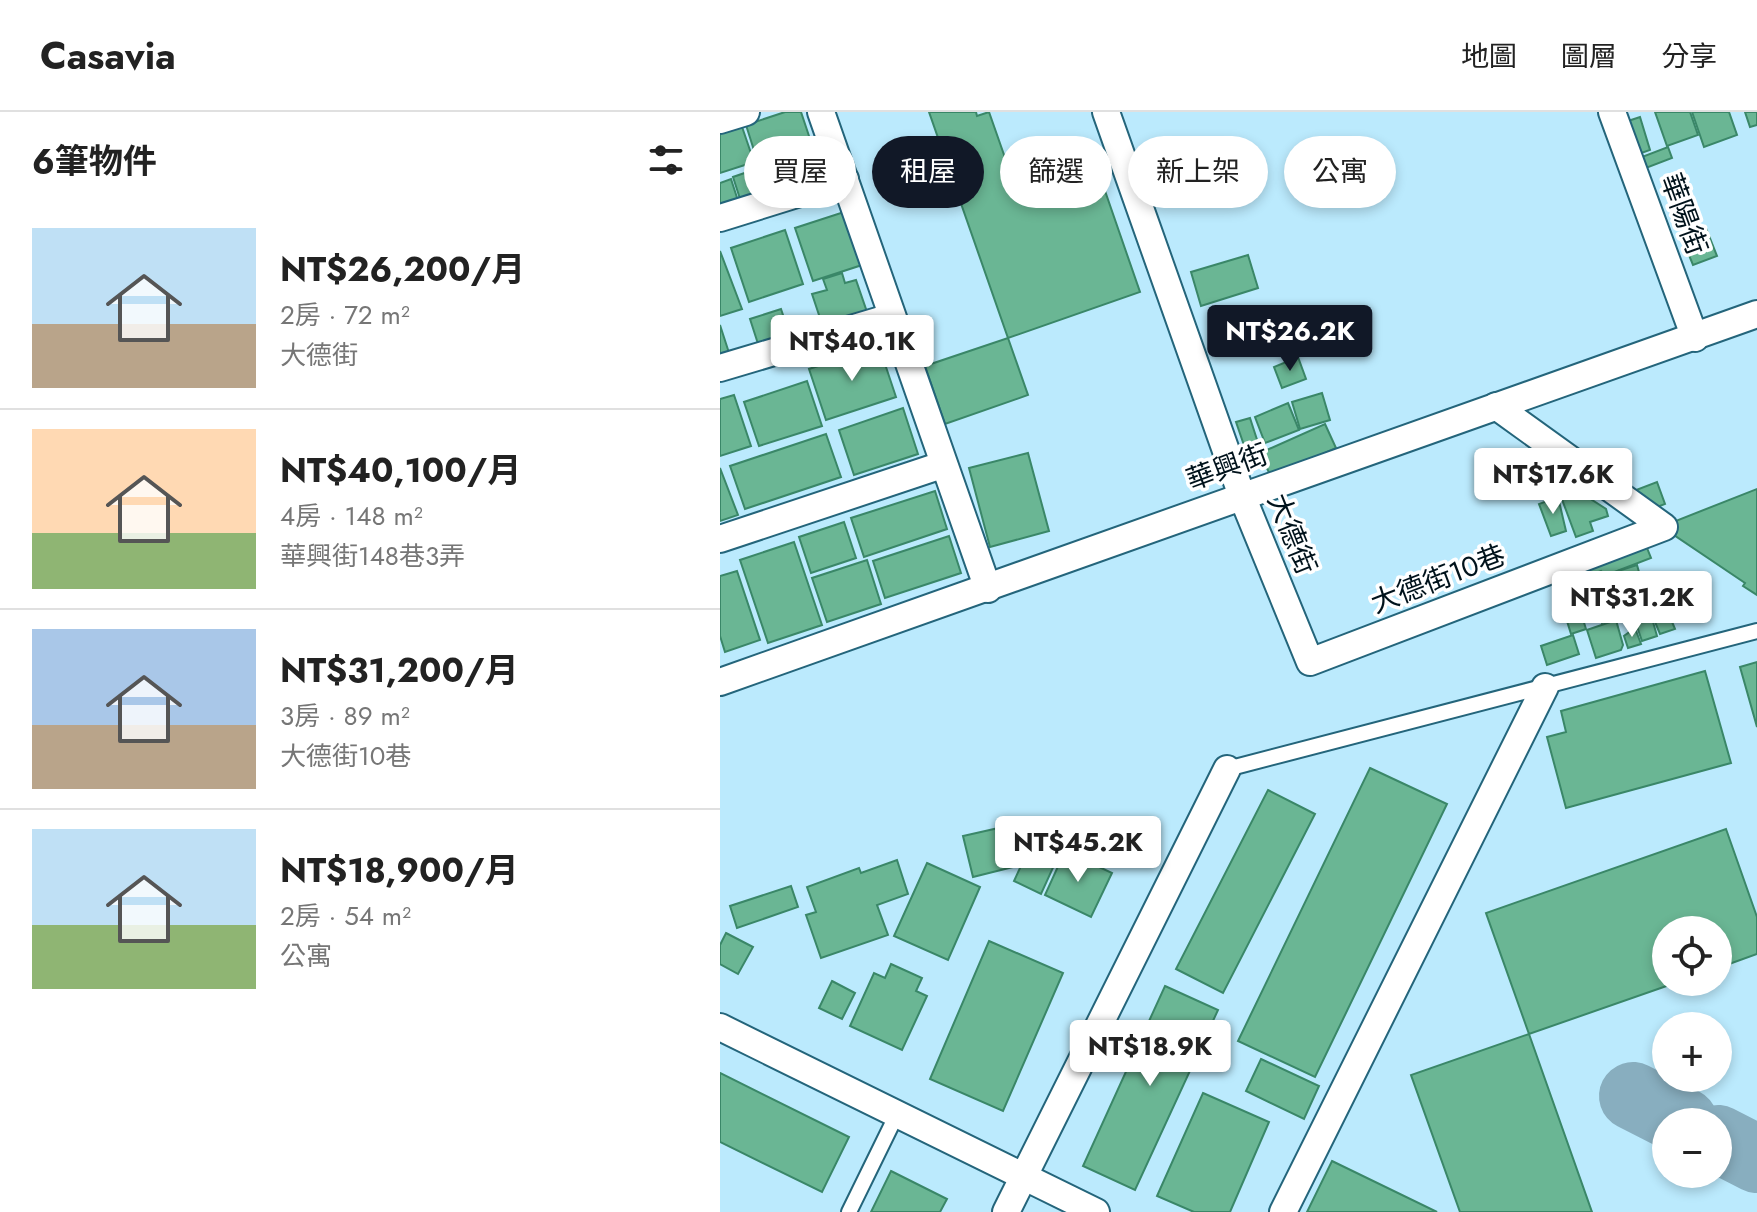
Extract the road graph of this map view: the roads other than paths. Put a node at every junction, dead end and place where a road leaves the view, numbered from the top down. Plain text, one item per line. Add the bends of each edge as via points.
1 (746, 112) edge
2 (821, 112) edge
3 (1106, 112) edge
4 (1612, 112) edge
5 (720, 120) edge
6 (830, 136) edge
7 (752, 208) edge
8 (855, 208) edge
9 (720, 218) edge
10 (1757, 314) edge
11 (891, 317) junction
12 (1695, 338) junction
13 (720, 368) edge
14 (1496, 406) junction
15 (942, 465) junction
16 (1242, 496) junction
17 (720, 539) edge
18 (988, 589) junction
19 (1757, 631) edge
20 (1310, 662) joint
21 (720, 680) edge
22 (1545, 687) junction
23 (1227, 769) joint
24 (720, 1027) edge
25 (897, 1114) junction
26 (1024, 1176) junction
27 (849, 1212) edge
28 (1006, 1212) edge
29 (1096, 1212) edge
30 (1283, 1212) edge

1 - 5 street
2 - 6 street
3 - 16 street, 大德街
4 - 12 street, 華陽街
7 - 9 street
8 - 11 street
10 - 12 street, 華興街
11 - 13 street
11 - 15 street
12 - 14 street, 華興街
14 - 16 street, 華興街
14 - 20 street, 大德街10巷 via 1664,527
15 - 17 street
15 - 18 street
16 - 18 street, 華興街
16 - 20 street, 大德街
18 - 21 street, 華興街
19 - 22 lane
22 - 23 lane
22 - 30 street
23 - 26 street
24 - 25 street
25 - 26 street
25 - 27 lane
26 - 28 street
26 - 29 street

